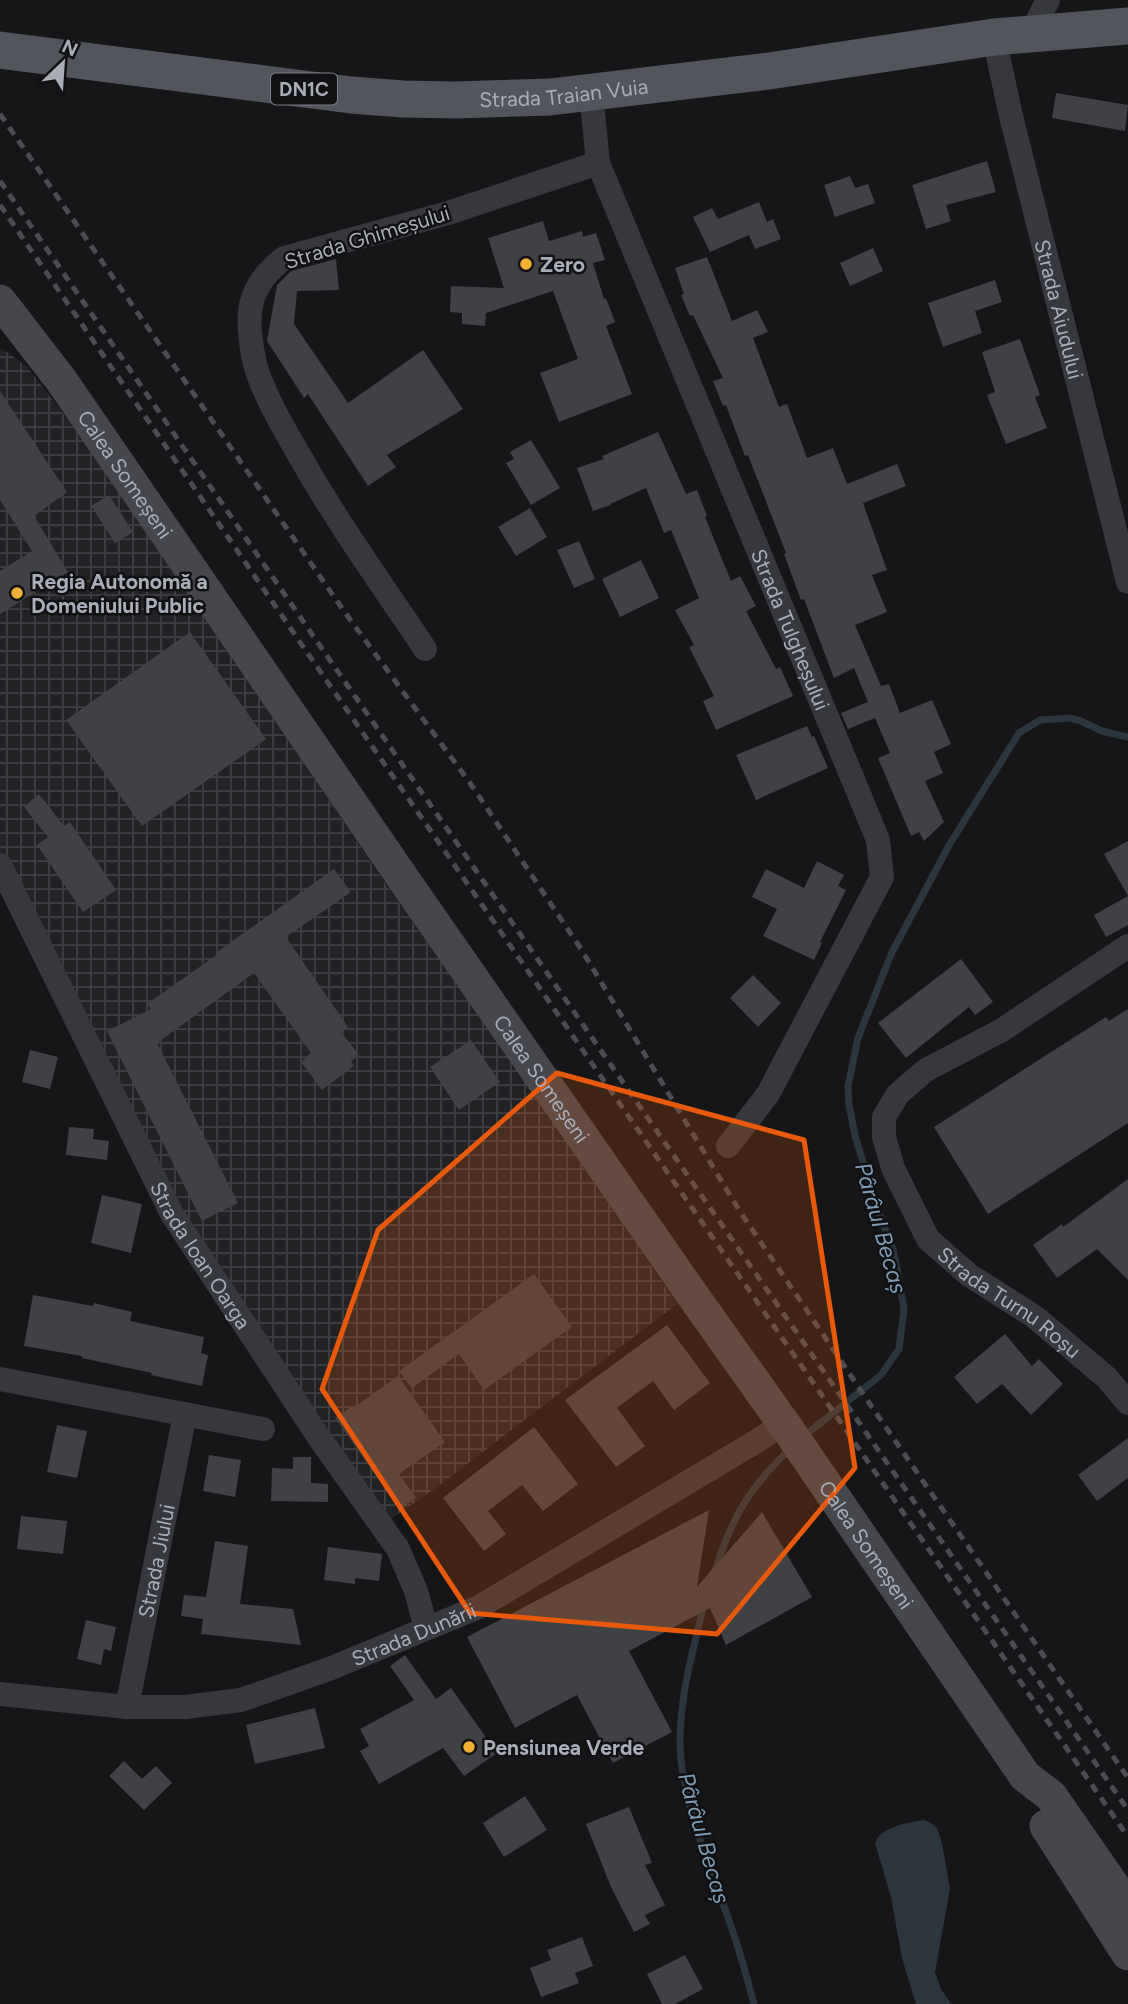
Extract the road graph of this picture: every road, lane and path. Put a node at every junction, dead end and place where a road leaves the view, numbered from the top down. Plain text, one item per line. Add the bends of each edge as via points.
1 (1048, 0) edge
2 (1128, 26) edge
3 (1031, 33) junction
4 (994, 37) junction
5 (0, 50) edge
6 (591, 92) junction
7 (598, 163) junction
8 (0, 301) edge
9 (0, 329) edge
10 (61, 380) junction
11 (1128, 582) edge
12 (425, 649) dead end
13 (0, 865) edge
14 (1128, 946) edge
15 (728, 1146) dead end
16 (0, 1379) edge
17 (1128, 1404) edge
18 (186, 1414) junction
19 (785, 1425) junction
20 (263, 1429) dead end
21 (426, 1629) junction
22 (0, 1694) edge
23 (127, 1707) junction
24 (1025, 1776) junction
25 (1128, 1907) edge
26 (1128, 1954) edge

1 - 3 street
2 - 3 main road, Strada Traian Vuia / DN1C
3 - 4 main road, Strada Traian Vuia / DN1C
4 - 6 main road, Strada Traian Vuia / DN1C
4 - 11 street, Strada Aiudului
5 - 6 main road, Strada Traian Vuia / DN1C via 403,99 508,99
6 - 7 street, Strada Tulgheșului
7 - 12 street, Strada Ghimeșului via 448,213 284,258 268,270 254,296 250,329 258,372 276,415 317,486
7 - 15 street, Strada Tulgheșului via 878,840 882,877 768,1094
8 - 10 main road, Calea Someșeni
9 - 10 main road, Calea Someșeni
10 - 19 main road, Calea Someșeni
13 - 21 street, Strada Ioan Oarga via 172,1214 398,1549
14 - 17 street, Strada Turnu Roșu via 1002,1030 926,1070 898,1094 884,1117 893,1168 928,1239 969,1275 1035,1317 1107,1378
16 - 18 street
18 - 20 street
18 - 23 street, Strada Jiului
19 - 21 street, Strada Dunării via 479,1607
19 - 24 main road, Calea Someșeni
21 - 23 street, Strada Dunării via 241,1700 185,1707
22 - 23 street, Strada Dunării
24 - 25 main road, Calea Someșeni via 1051,1796
24 - 26 main road, Calea Someșeni via 1032,1803

